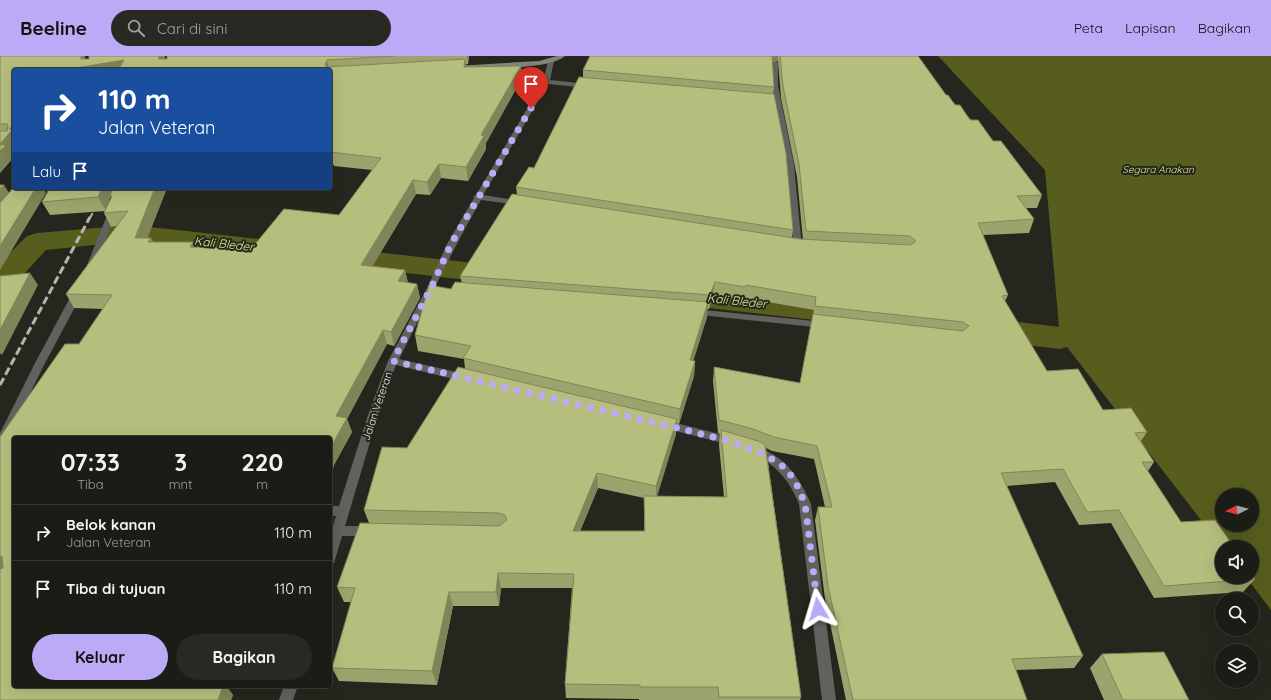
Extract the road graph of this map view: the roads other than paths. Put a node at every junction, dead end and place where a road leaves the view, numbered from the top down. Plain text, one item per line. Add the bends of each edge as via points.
1 (562, 56) edge
2 (551, 61) junction
3 (775, 63) dead end
4 (450, 68) edge
5 (546, 82) junction
6 (597, 86) edge
7 (118, 190) edge
8 (478, 197) junction
9 (532, 205) edge
10 (798, 248) edge
11 (88, 271) edge
12 (81, 285) edge
13 (682, 311) edge
14 (832, 326) edge
15 (393, 361) junction
16 (478, 381) edge
17 (655, 422) edge
18 (0, 444) edge
19 (332, 511) edge
20 (343, 511) junction
21 (338, 531) junction
22 (385, 532) edge
23 (332, 552) edge
24 (290, 688) edge
25 (286, 700) edge
26 (829, 700) edge

1 - 2 main road
2 - 4 main road
2 - 5 street, Jalan Veteran
3 - 10 street via 773,102 788,154
5 - 6 street
5 - 8 street, Jalan Veteran
7 - 11 street
8 - 9 street
8 - 15 street, Jalan Veteran via 451,244 433,290
12 - 18 street
13 - 14 street
15 - 16 street
15 - 20 street, Jalan Veteran
17 - 26 street via 742,445 764,454 787,469 805,504
19 - 20 street
20 - 21 street, Jalan Veteran
21 - 22 street
21 - 23 street, Jalan Veteran
24 - 25 street

